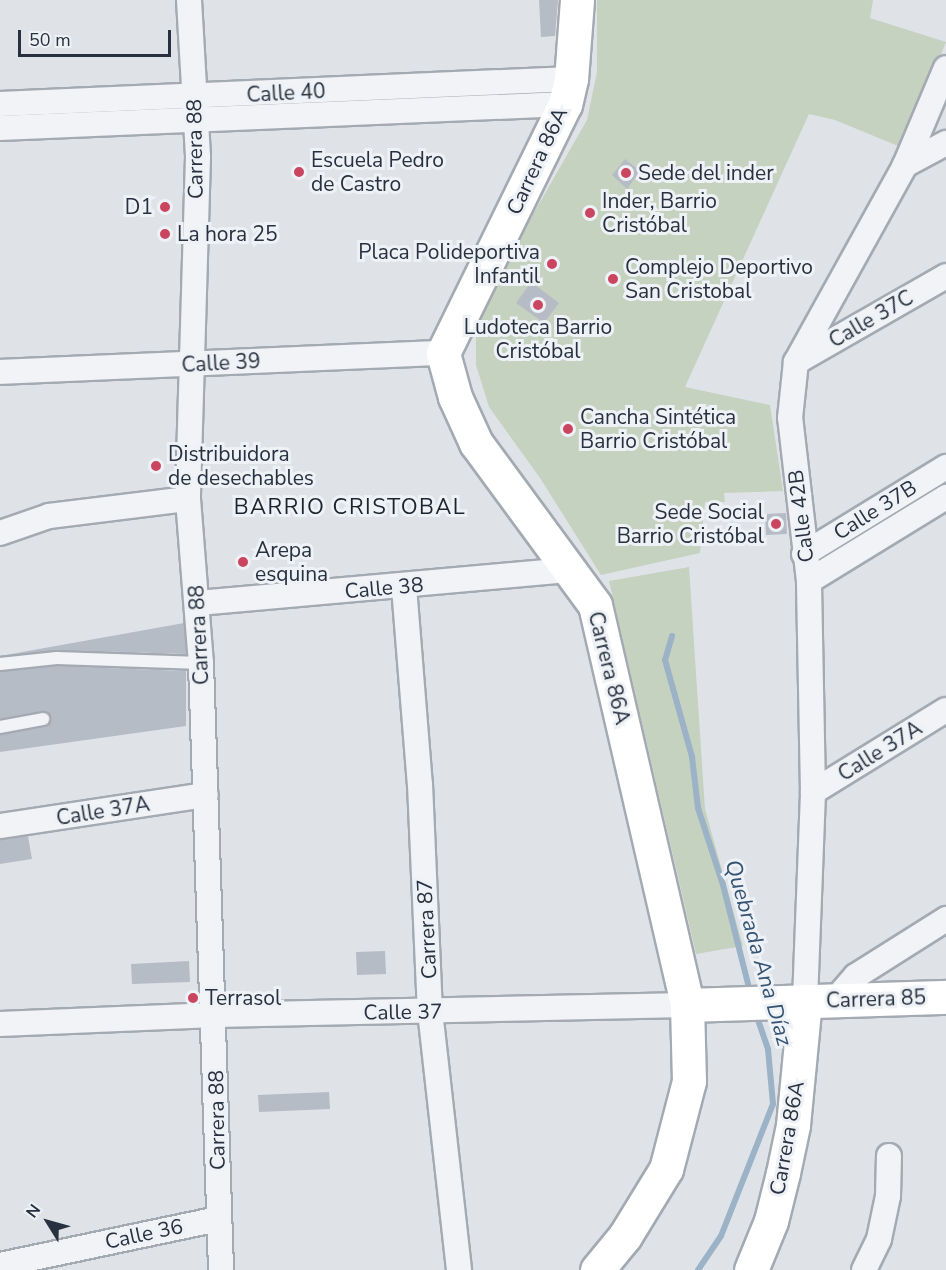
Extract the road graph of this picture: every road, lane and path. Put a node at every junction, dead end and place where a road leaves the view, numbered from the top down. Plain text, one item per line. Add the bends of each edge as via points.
1 (189, 0) edge
2 (577, 0) edge
3 (946, 68) edge
4 (568, 91) junction
5 (195, 97) junction
6 (0, 104) edge
7 (195, 122) junction
8 (0, 128) edge
9 (946, 143) edge
10 (905, 165) junction
11 (946, 276) edge
12 (443, 353) junction
13 (796, 362) junction
14 (191, 365) junction
15 (0, 372) edge
16 (946, 467) edge
17 (946, 497) edge
18 (188, 499) junction
19 (0, 533) edge
20 (804, 554) junction
21 (568, 570) junction
22 (809, 581) junction
23 (404, 587) junction
24 (199, 603) junction
25 (201, 663) junction
26 (0, 664) edge
27 (946, 710) edge
28 (43, 719) dead end
29 (0, 727) edge
30 (813, 792) junction
31 (206, 795) junction
32 (0, 826) edge
33 (946, 919) edge
34 (946, 997) edge
35 (808, 1002) junction
36 (687, 1005) junction
37 (430, 1011) junction
38 (215, 1015) junction
39 (0, 1024) edge
40 (889, 1155) dead end
41 (218, 1219) junction
42 (0, 1265) edge
43 (221, 1270) edge
44 (459, 1270) edge
45 (597, 1270) edge
46 (751, 1270) edge
47 (864, 1270) edge

1 - 5 street, Carrera 88
2 - 4 street, Carrera 86A
3 - 10 street, Calle 42B
4 - 5 street, Calle 40
4 - 7 street, Calle 40
4 - 12 street, Carrera 86A
5 - 6 street, Calle 40
5 - 7 street, Carrera 88
7 - 8 street, Calle 40
7 - 14 street, Carrera 88
9 - 10 street
10 - 13 street, Calle 42B
11 - 13 street, Calle 37C
12 - 14 street, Calle 39
12 - 21 street, Carrera 86A via 455,397 477,443
13 - 20 street, Calle 42B via 790,418
14 - 15 street, Calle 39
14 - 18 street, Carrera 88
16 - 20 street, Calle 37B
17 - 22 street, Calle 37B
18 - 19 street via 49,516
18 - 24 street, Carrera 88
20 - 22 street, Calle 42B
21 - 23 street, Calle 38
21 - 36 street, Carrera 86A via 595,605
22 - 30 street, Calle 42B
23 - 24 street, Calle 38
23 - 37 street, Carrera 87 via 420,784
24 - 25 street, Carrera 88
25 - 26 lane via 57,658
25 - 31 street, Carrera 88
27 - 30 street, Calle 37A
28 - 29 lane
30 - 35 street, Calle 42B
31 - 32 street, Calle 37A
31 - 38 street, Carrera 88
33 - 35 street
34 - 35 street, Carrera 85
35 - 36 street, Calle 37
35 - 46 street, Carrera 86A via 783,1173 771,1221
36 - 37 street, Calle 37
36 - 45 street, Carrera 86A via 689,1081 666,1169 625,1236
37 - 38 street, Calle 37
37 - 44 street, Carrera 87
38 - 39 street, Calle 37
38 - 41 street, Carrera 88
40 - 47 street via 888,1196 879,1239
41 - 42 street, Calle 36
41 - 43 street, Carrera 88

